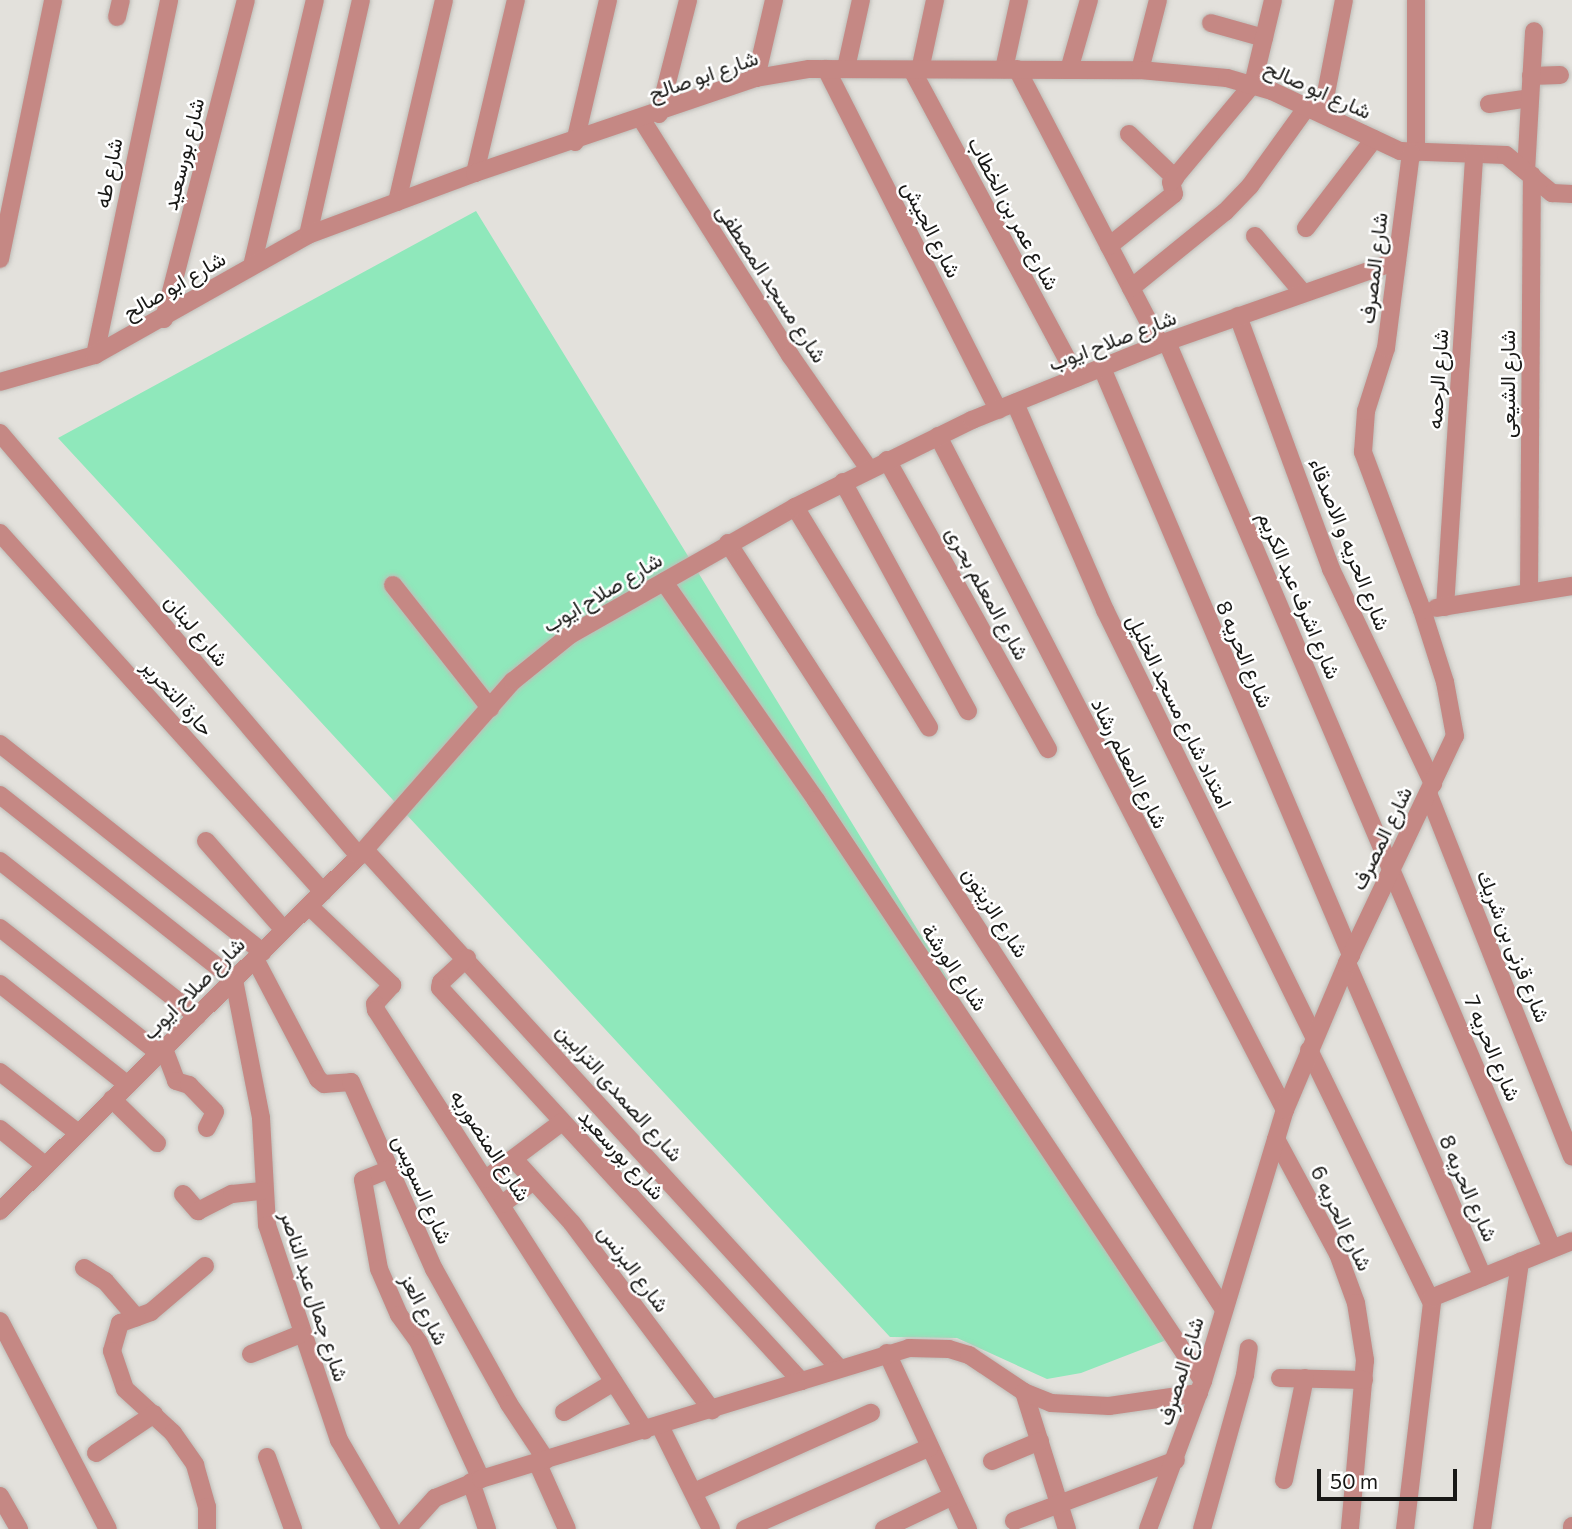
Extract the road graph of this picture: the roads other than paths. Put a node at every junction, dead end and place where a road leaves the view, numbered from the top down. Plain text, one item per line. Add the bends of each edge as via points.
1 (53, 0) edge
2 (169, 0) edge
3 (246, 0) edge
4 (315, 0) edge
5 (361, 0) edge
6 (444, 0) edge
7 (516, 0) edge
8 (608, 0) edge
9 (688, 0) edge
10 (774, 0) edge
11 (861, 0) edge
12 (934, 0) edge
13 (1019, 0) edge
14 (1089, 0) edge
15 (1158, 0) edge
16 (1273, 0) edge
17 (1344, 0) edge
18 (1416, 0) edge
19 (1211, 23) dead end
20 (1534, 31) dead end
21 (1264, 38) junction
22 (846, 68) junction
23 (826, 69) junction
24 (1011, 69) junction
25 (1069, 69) junction
26 (916, 70) junction
27 (1140, 71) junction
28 (1560, 75) dead end
29 (1531, 76) junction
30 (756, 78) junction
31 (1253, 84) junction
32 (1530, 98) junction
33 (1489, 104) dead end
34 (1314, 111) junction
35 (650, 117) junction
36 (1129, 134) dead end
37 (1374, 139) junction
38 (575, 142) junction
39 (1413, 153) junction
40 (1474, 154) junction
41 (475, 173) junction
42 (1529, 173) junction
43 (1175, 178) junction
44 (1572, 194) edge
45 (397, 202) junction
46 (1307, 228) dead end
47 (308, 235) junction
48 (1255, 236) dead end
49 (1109, 246) junction
50 (0, 259) edge
51 (1397, 261) junction
52 (252, 266) junction
53 (1131, 288) junction
54 (1303, 293) junction
55 (1238, 316) junction
56 (164, 319) junction
57 (1164, 343) junction
58 (95, 355) junction
59 (1102, 368) junction
60 (1077, 378) junction
61 (0, 382) edge
62 (1006, 406) junction
63 (0, 433) edge
64 (938, 436) junction
65 (887, 460) junction
66 (869, 469) junction
67 (843, 482) junction
68 (795, 507) junction
69 (0, 533) edge
70 (729, 543) junction
71 (664, 582) junction
72 (393, 586) dead end
73 (1572, 586) edge
74 (1529, 593) junction
75 (1445, 607) junction
76 (1422, 611) junction
77 (491, 708) junction
78 (968, 711) dead end
79 (929, 727) dead end
80 (0, 744) edge
81 (1048, 749) dead end
82 (1431, 788) junction
83 (0, 795) edge
84 (206, 841) dead end
85 (362, 853) junction
86 (0, 861) edge
87 (1391, 865) junction
88 (323, 892) junction
89 (309, 906) junction
90 (0, 928) edge
91 (284, 930) junction
92 (258, 956) junction
93 (467, 958) junction
94 (1349, 959) junction
95 (234, 980) junction
96 (0, 984) edge
97 (197, 1016) junction
98 (1312, 1043) junction
99 (161, 1051) junction
100 (0, 1072) edge
101 (128, 1085) junction
102 (112, 1099) junction
103 (1285, 1110) junction
104 (562, 1122) junction
105 (207, 1128) dead end
106 (0, 1129) edge
107 (78, 1133) junction
108 (1276, 1139) junction
109 (157, 1143) dead end
110 (1572, 1156) edge
111 (514, 1159) junction
112 (46, 1166) junction
113 (390, 1169) junction
114 (486, 1179) junction
115 (534, 1181) junction
116 (262, 1191) junction
117 (183, 1194) dead end
118 (502, 1204) junction
119 (0, 1211) edge
120 (1572, 1241) edge
121 (1552, 1248) junction
122 (1520, 1262) junction
123 (205, 1266) dead end
124 (84, 1268) dead end
125 (1483, 1277) junction
126 (1431, 1298) junction
127 (1223, 1308) junction
128 (136, 1317) junction
129 (0, 1321) edge
130 (301, 1334) junction
131 (1249, 1348) dead end
132 (887, 1353) junction
133 (251, 1354) dead end
134 (839, 1368) junction
135 (1280, 1378) dead end
136 (1305, 1378) junction
137 (1364, 1380) junction
138 (801, 1381) junction
139 (614, 1382) junction
140 (1201, 1387) junction
141 (1024, 1392) junction
142 (712, 1410) junction
143 (565, 1412) dead end
144 (870, 1413) dead end
145 (154, 1414) junction
146 (653, 1428) junction
147 (1040, 1441) junction
148 (930, 1447) junction
149 (96, 1453) dead end
150 (267, 1457) dead end
151 (1176, 1460) junction
152 (541, 1461) junction
153 (992, 1461) dead end
154 (1284, 1480) dead end
155 (476, 1481) junction
156 (694, 1492) junction
157 (0, 1496) edge
158 (953, 1496) junction
159 (1058, 1504) junction
160 (1014, 1521) dead end
161 (410, 1527) edge
162 (19, 1529) edge
163 (108, 1529) edge
164 (207, 1529) edge
165 (293, 1529) edge
166 (391, 1529) edge
167 (487, 1529) edge
168 (567, 1529) edge
169 (711, 1529) edge
170 (745, 1529) edge
171 (884, 1529) edge
172 (968, 1529) edge
173 (1068, 1529) edge
174 (1148, 1529) edge
175 (1202, 1529) edge
176 (1350, 1529) edge
177 (1405, 1529) edge
178 (1482, 1529) edge

1 - 50 street
2 - 58 street, شارع طه
3 - 56 street, شارع بورسعيد
4 - 52 street
5 - 47 street
6 - 45 street
7 - 41 street
8 - 38 street
9 - 35 street
10 - 30 street
11 - 22 street
12 - 26 street
13 - 24 street
14 - 25 street
15 - 27 street
16 - 21 street
17 - 34 street
18 - 39 street, شارع المصرف
19 - 21 street
20 - 29 street, شارع الشيعى
21 - 31 street
22 - 23 street, شارع ابو صالح
22 - 26 street, شارع ابو صالح
23 - 30 street, شارع ابو صالح
23 - 62 street, شارع الجيش
24 - 25 street, شارع ابو صالح
24 - 26 street, شارع ابو صالح
24 - 49 street, شارع اشرف عبد الكريم
25 - 27 street, شارع ابو صالح
26 - 60 street, شارع عمر بن الخطاب
27 - 31 street, شارع ابو صالح
28 - 29 street
29 - 32 street, شارع الشيعى
30 - 35 street, شارع ابو صالح
31 - 34 street, شارع ابو صالح
31 - 43 street
32 - 33 street
32 - 42 street, شارع الشيعى
34 - 37 street, شارع ابو صالح
34 - 53 street via 1233,203
35 - 38 street, شارع ابو صالح
35 - 66 street, شارع مسجد المصطفى via 744,285
36 - 43 street
37 - 39 street, شارع ابو صالح
37 - 46 street
38 - 41 street, شارع ابو صالح
39 - 40 street, شارع ابو صالح
39 - 51 street, شارع المصرف
40 - 42 street, شارع ابو صالح via 1506,155
40 - 75 street, شارع الرحمه
41 - 45 street, شارع ابو صالح
42 - 44 street, شارع ابو صالح via 1552,193
42 - 74 street, شارع الشيعى
43 - 49 street via 1170,184 1173,195
45 - 47 street, شارع ابو صالح
47 - 52 street, شارع ابو صالح
48 - 54 street
49 - 53 street, شارع اشرف عبد الكريم
51 - 54 street, شارع صلاح ايوب
51 - 76 street, شارع المصرف via 1386,348 1362,431 1363,452
52 - 56 street, شارع ابو صالح
53 - 57 street, شارع اشرف عبد الكريم
54 - 55 street, شارع صلاح ايوب
55 - 57 street, شارع صلاح ايوب
55 - 82 street, شارع الحريه و الاصدقاء via 1331,569
56 - 58 street, شارع ابو صالح
57 - 59 street, شارع صلاح ايوب
57 - 87 street, شارع اشرف عبد الكريم
58 - 61 street, شارع ابو صالح
59 - 60 street, شارع صلاح ايوب
59 - 94 street, شارع الحريه 8
60 - 62 street, شارع صلاح ايوب
62 - 64 street, شارع صلاح ايوب
62 - 98 street, امتداد شارع مسجد الخليل
63 - 85 street, شارع لبنان
64 - 65 street, شارع صلاح ايوب
64 - 103 street, شارع المعلم رشاد
65 - 66 street, شارع صلاح ايوب
65 - 81 street, شارع المعلم بحرى
66 - 67 street, شارع صلاح ايوب
67 - 68 street, شارع صلاح ايوب
67 - 78 street
68 - 70 street, شارع صلاح ايوب
68 - 79 street
69 - 88 street, حارة التحرير
70 - 71 street, شارع صلاح ايوب
70 - 127 street, شارع الزيتون
71 - 77 street, شارع صلاح ايوب via 540,656
71 - 140 street, شارع الورشة via 816,800
72 - 77 street
73 - 74 street
74 - 75 street
75 - 76 street
76 - 82 street, شارع المصرف via 1455,723 1450,748
77 - 85 street, شارع صلاح ايوب
80 - 92 street
82 - 87 street, شارع المصرف
82 - 110 street, شارع قرنى بن شريك
83 - 95 street
84 - 91 street
85 - 88 street, شارع صلاح ايوب
85 - 93 street, شارع الصمدى الترابين
86 - 97 street
87 - 94 street, شارع المصرف
87 - 121 street, شارع الحريه 7
88 - 89 street, شارع صلاح ايوب
89 - 91 street, شارع صلاح ايوب
89 - 114 street, شارع المنصوريه via 390,982 391,990 374,1007
90 - 99 street
91 - 92 street, شارع صلاح ايوب
92 - 95 street, شارع صلاح ايوب
92 - 113 street, شارع السويس via 318,1079 324,1084 351,1082
93 - 104 street, شارع بورسعيد via 440,988
93 - 134 street, شارع الصمدى الترابين
94 - 98 street, شارع المصرف
94 - 125 street, شارع الحريه 8
95 - 97 street, شارع صلاح ايوب
95 - 116 street, شارع جمال عبد الناصر via 261,1118
96 - 101 street
97 - 99 street, شارع صلاح ايوب
98 - 103 street, شارع المصرف
98 - 126 street, امتداد شارع مسجد الخليل
99 - 101 street, شارع صلاح ايوب
99 - 105 street via 176,1081 189,1086 215,1112
100 - 107 street
101 - 102 street, شارع صلاح ايوب
102 - 107 street, شارع صلاح ايوب
102 - 109 street
103 - 108 street, شارع المصرف
104 - 111 street
104 - 138 street, شارع بورسعيد
106 - 112 street
107 - 112 street, شارع صلاح ايوب
108 - 127 street, شارع المصرف
108 - 137 street, شارع الحريه 6 via 1342,1261 1356,1303
111 - 114 street
111 - 115 street, شارع البرنس
112 - 119 street, شارع صلاح ايوب
113 - 152 street, شارع السويس via 452,1303
113 - 155 street, شارع العز via 363,1180 379,1269 399,1315 419,1343
114 - 118 street, شارع المنصوريه
115 - 118 street
115 - 142 street, شارع البرنس via 572,1223
116 - 117 street via 232,1194 198,1211
116 - 130 street, شارع جمال عبد الناصر via 267,1225
118 - 139 street, شارع المنصوريه
120 - 121 street
121 - 122 street
122 - 125 street
122 - 178 street
123 - 128 street via 152,1312
124 - 128 street via 114,1289
125 - 126 street
126 - 177 street
127 - 140 street, شارع المصرف
128 - 145 street via 116,1328 113,1362 125,1389
129 - 163 street
130 - 133 street
130 - 166 street, شارع جمال عبد الناصر via 339,1440
131 - 175 street
132 - 134 street
132 - 141 street via 909,1348 949,1349 986,1365
132 - 148 street
134 - 138 street
135 - 136 street
136 - 137 street
136 - 154 street
137 - 176 street, شارع الحريه 6
138 - 142 street
139 - 143 street
139 - 146 street, شارع المنصوريه
140 - 141 street via 1080,1407 1051,1403
140 - 151 street, شارع المصرف
141 - 147 street
142 - 146 street
144 - 156 street
145 - 149 street
145 - 164 street via 195,1465 207,1507
146 - 152 street
146 - 156 street, شارع المنصوريه
147 - 153 street
147 - 159 street
148 - 158 street
148 - 170 street
150 - 165 street
151 - 159 street
151 - 174 street, شارع المصرف
152 - 155 street
152 - 168 street, شارع السويس
155 - 161 street via 435,1498
155 - 167 street, شارع العز
156 - 169 street, شارع المنصوريه
157 - 162 street
158 - 171 street
158 - 172 street
159 - 160 street
159 - 173 street

